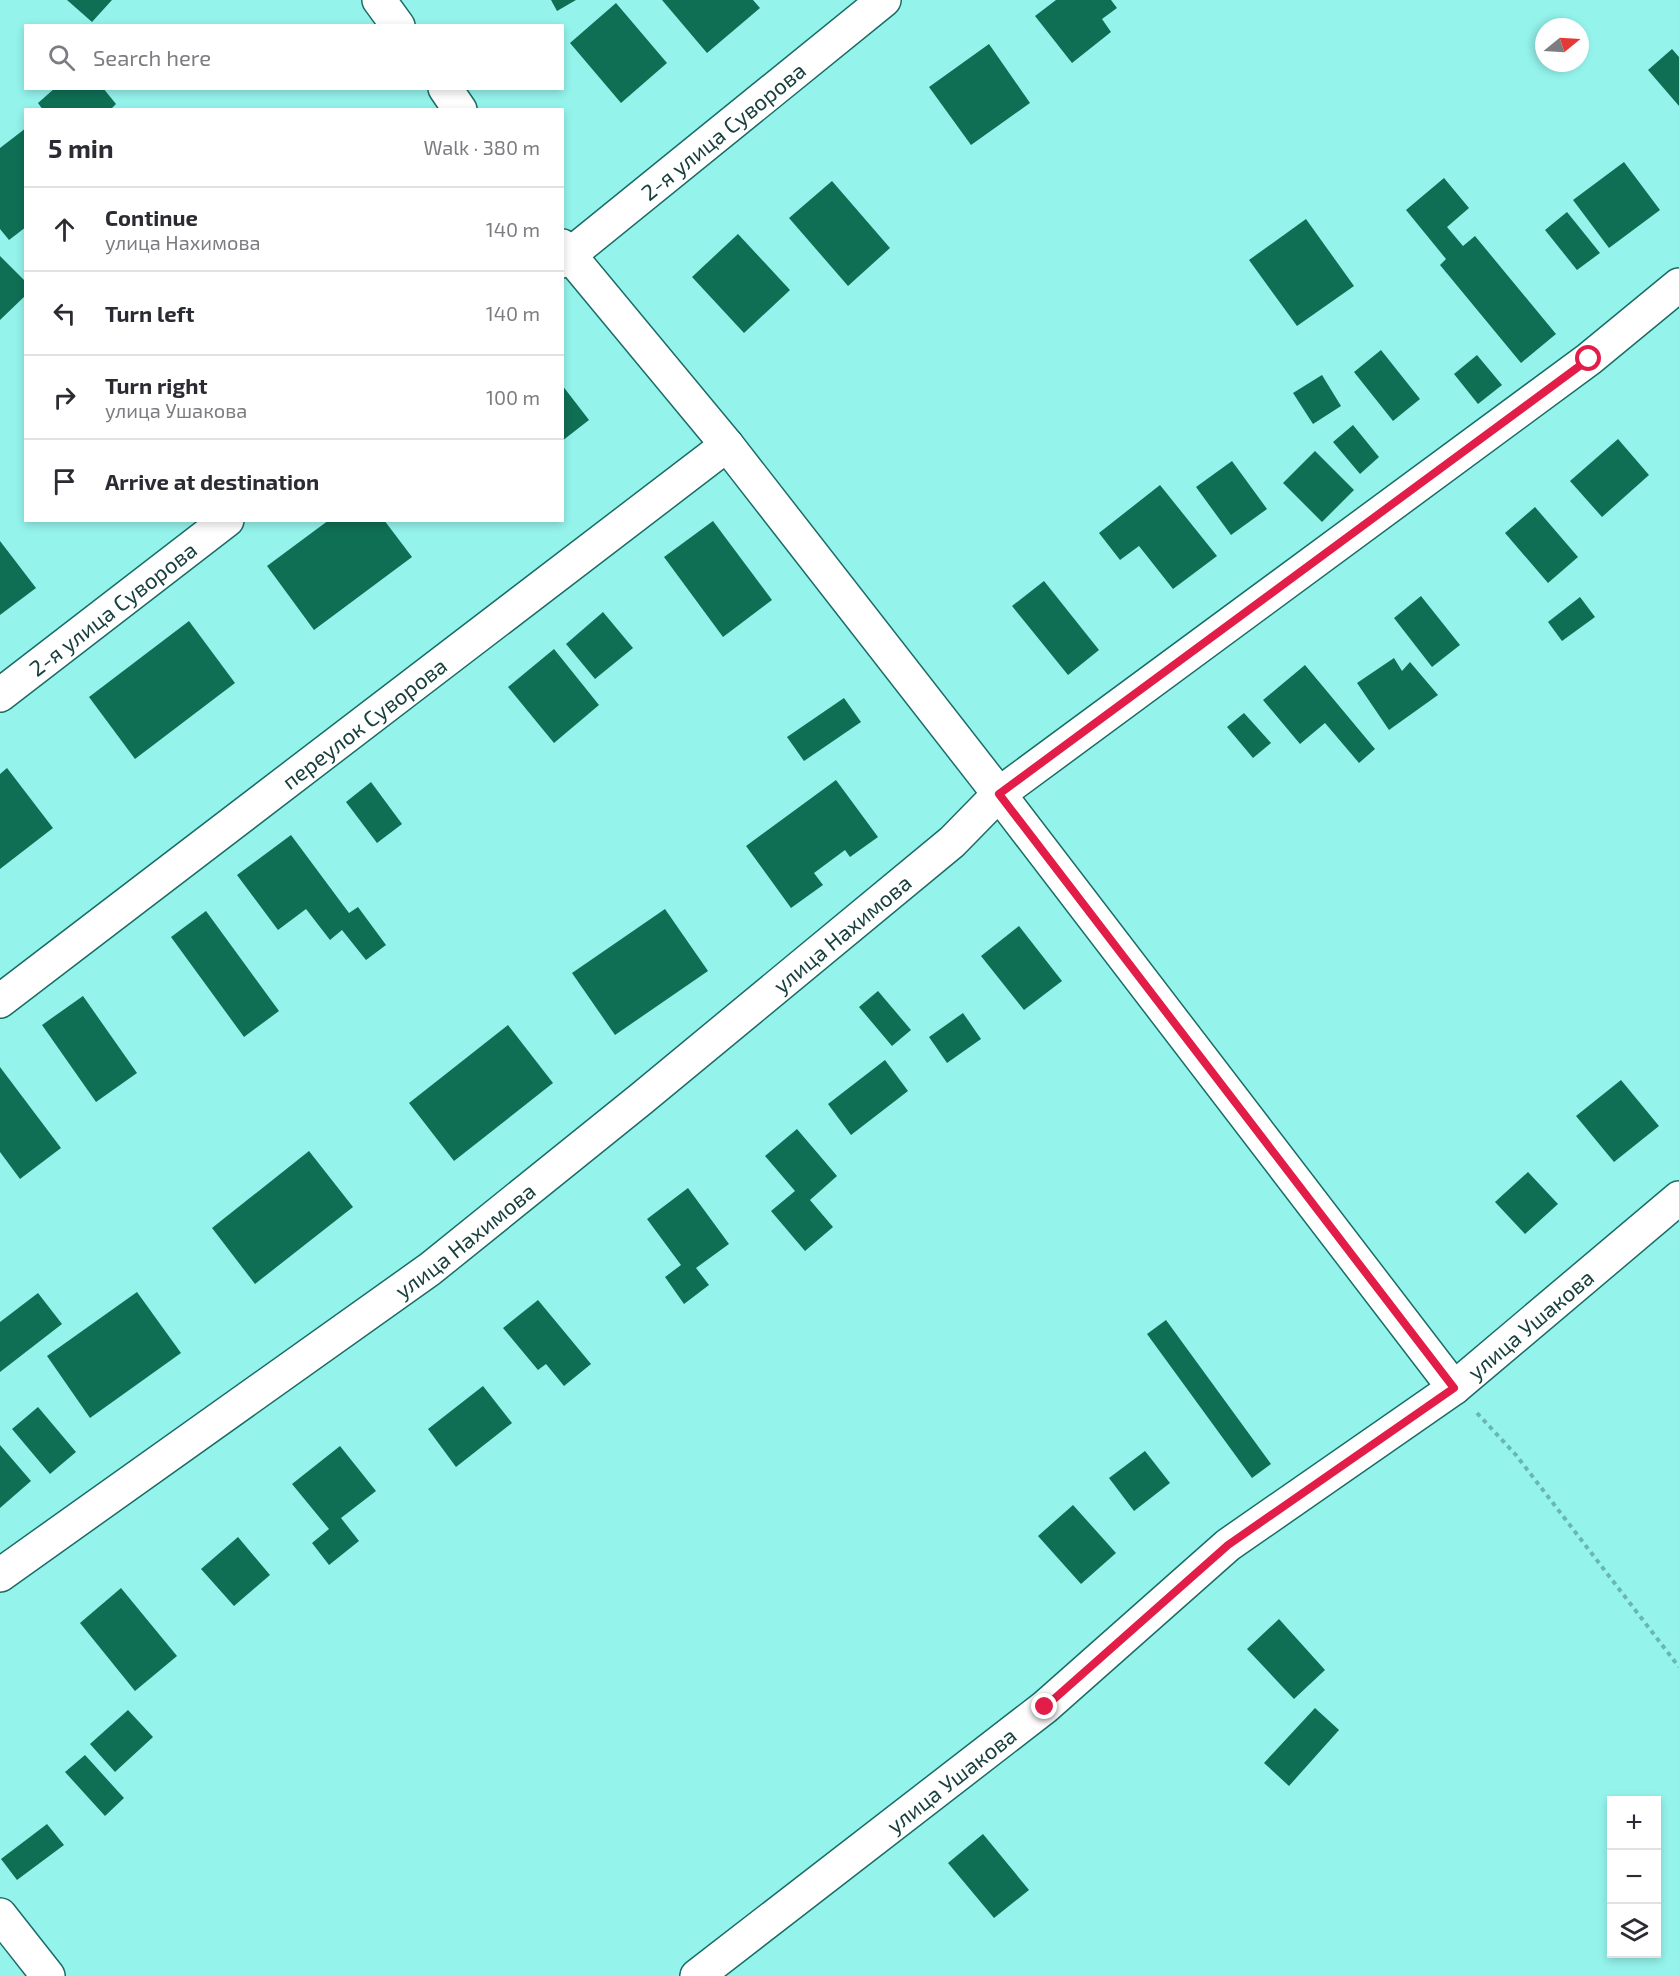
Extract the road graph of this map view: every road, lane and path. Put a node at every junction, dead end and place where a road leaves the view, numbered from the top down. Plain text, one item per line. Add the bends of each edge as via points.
1 (379, 0) edge
2 (884, 0) edge
3 (397, 24) edge
4 (446, 90) edge
5 (459, 108) edge
6 (565, 255) edge
7 (1679, 285) edge
8 (727, 445) junction
9 (224, 522) edge
10 (0, 695) edge
11 (999, 794) junction
12 (0, 1001) edge
13 (1679, 1198) edge
14 (1454, 1388) junction
15 (0, 1575) edge
16 (1679, 1667) edge
17 (0, 1915) edge
18 (48, 1976) edge
19 (697, 1976) edge

1 - 3 street
2 - 6 street, 2-я улица Суворова
4 - 5 street
6 - 8 street
7 - 11 street, улица Нахимова via 1589,359
8 - 11 street
8 - 12 street, переулок Суворова
9 - 10 street, 2-я улица Суворова
11 - 14 street
11 - 15 street, улица Нахимова via 943,849 430,1269
13 - 14 street, улица Ушакова
14 - 16 path via 1516,1455
14 - 19 street, улица Ушакова via 1228,1545 1045,1707
17 - 18 street

